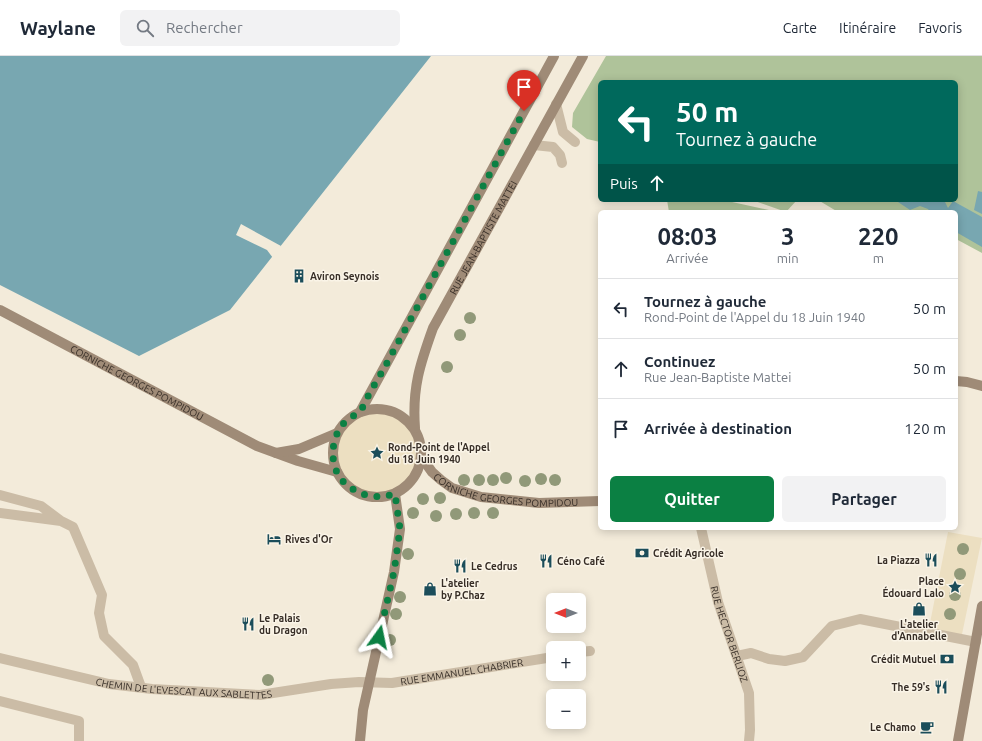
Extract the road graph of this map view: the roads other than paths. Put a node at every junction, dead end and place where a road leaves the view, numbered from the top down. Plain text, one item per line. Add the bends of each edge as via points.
1 (554, 56) edge
2 (583, 56) edge
3 (556, 104) junction
4 (576, 142) dead end
5 (534, 144) junction
6 (562, 163) dead end
7 (0, 310) edge
8 (958, 381) edge
9 (982, 386) edge
10 (360, 412) junction
11 (415, 428) junction
12 (337, 433) junction
13 (274, 453) junction
14 (422, 458) junction
15 (337, 472) junction
16 (395, 494) junction
17 (0, 495) edge
18 (598, 501) edge
19 (0, 513) edge
20 (61, 521) junction
21 (701, 530) edge
22 (982, 606) edge
23 (976, 642) junction
24 (586, 651) edge
25 (590, 651) dead end
26 (737, 656) junction
27 (0, 658) edge
28 (546, 658) edge
29 (370, 682) junction
30 (141, 687) junction
31 (0, 701) edge
32 (79, 741) edge
33 (360, 741) edge
34 (749, 741) edge
35 (958, 741) edge

1 - 10 main road
2 - 3 main road, RUE JEAN-BAPTISTE MATTEI
3 - 4 street via 563,132
3 - 5 main road, RUE JEAN-BAPTISTE MATTEI
5 - 6 street via 554,147
5 - 11 main road, RUE JEAN-BAPTISTE MATTEI via 433,328 416,383 413,407
7 - 13 main road, CORNICHE GEORGES POMPIDOU
8 - 9 main road
10 - 11 main road via 384,408 406,418
10 - 12 main road via 350,417
11 - 14 main road via 422,447
12 - 13 main road via 299,449
12 - 15 main road via 333,446
13 - 15 main road, CORNICHE GEORGES POMPIDOU
14 - 16 main road via 417,473 408,485
14 - 18 main road, CORNICHE GEORGES POMPIDOU via 432,472 452,488 481,497 539,504
15 - 16 main road via 356,492 375,497
16 - 29 main road via 400,529
17 - 20 street via 41,506
19 - 20 street
20 - 30 street via 73,527 102,595 99,613 104,636 133,665
21 - 26 street, RUE HECTOR BERLIOZ via 718,602
22 - 23 main road
23 - 26 street via 860,619 832,626 803,657 785,661 751,653
23 - 35 main road
24 - 25 street
26 - 34 street, RUE HECTOR BERLIOZ via 749,692
27 - 30 street, CHEMIN DE L'EVESCAT AUX SABLETTES via 109,684
28 - 29 street, RUE EMMANUEL CHABRIER via 392,683
29 - 30 street, CHEMIN DE L'EVESCAT AUX SABLETTES via 331,684 260,695
29 - 33 main road via 363,710
31 - 32 street via 79,721

